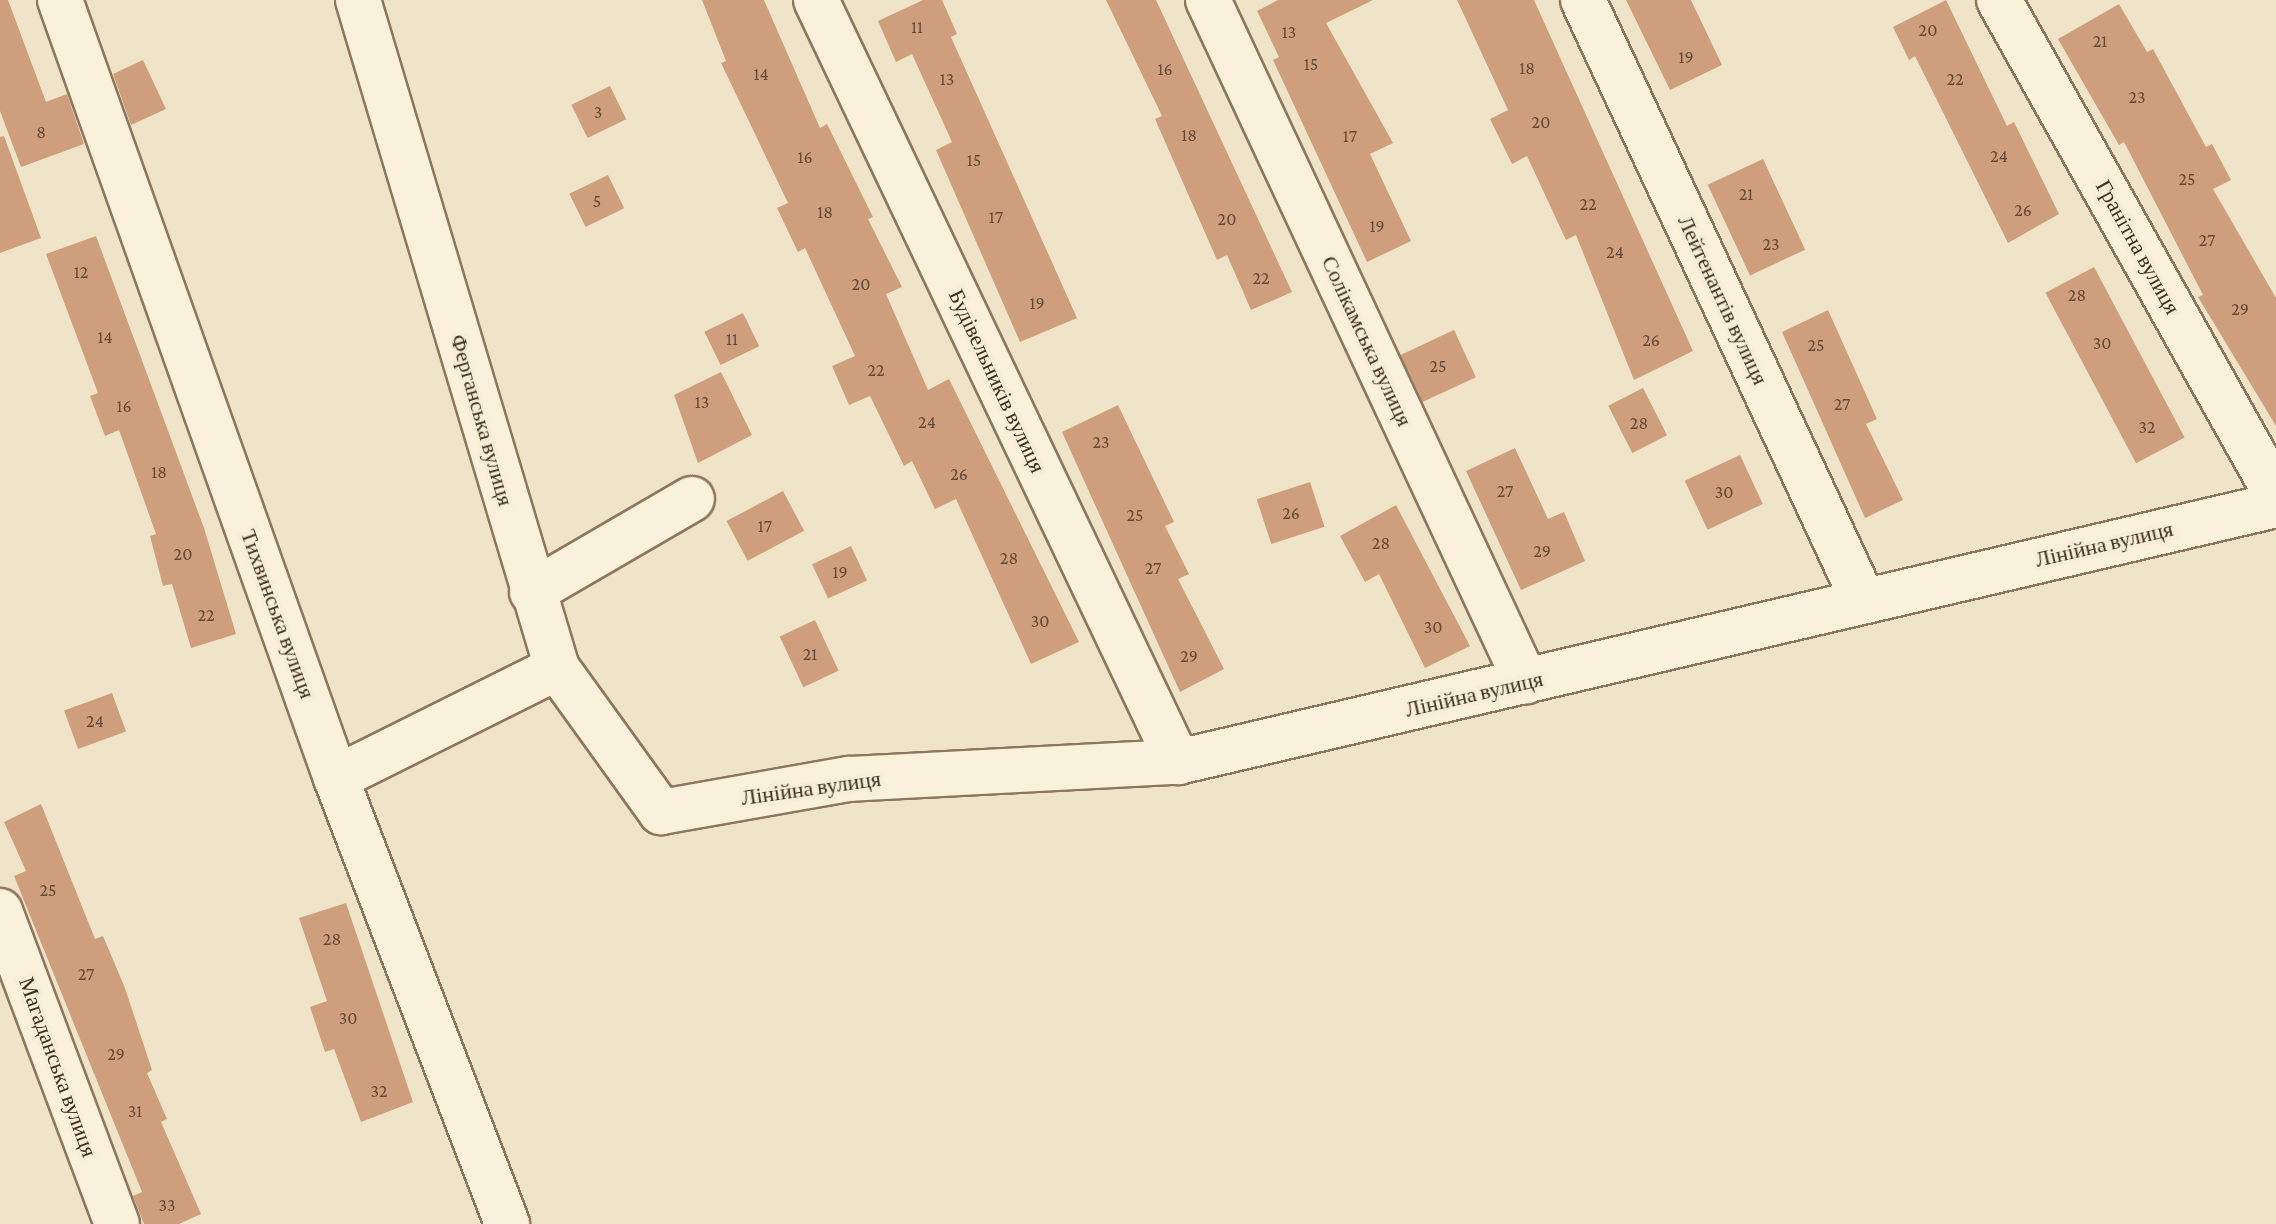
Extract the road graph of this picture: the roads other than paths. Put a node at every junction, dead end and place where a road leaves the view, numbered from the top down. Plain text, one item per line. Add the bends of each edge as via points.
1 (60, 0) edge
2 (358, 0) edge
3 (816, 0) edge
4 (1208, 0) edge
5 (1583, 0) edge
6 (1999, 0) edge
7 (2276, 494) edge
8 (692, 499) dead end
9 (2276, 505) edge
10 (532, 592) junction
11 (1863, 600) junction
12 (557, 668) junction
13 (1526, 682) junction
14 (1178, 762) junction
15 (336, 778) junction
16 (661, 812) joint
17 (0, 911) edge
18 (117, 1224) edge
19 (507, 1224) edge

1 - 15 street, Тихвинська вулиця
2 - 10 street, Ферганська вулиця
3 - 14 street, Будівельників вулиця
4 - 13 street, Солікамська вулиця
5 - 11 street, Лейтенантів вулиця
6 - 7 street, Гранітна вулиця
8 - 10 street
9 - 11 street, Лінійна вулиця
10 - 12 street, Ферганська вулиця
11 - 13 street, Лінійна вулиця
12 - 15 street
12 - 16 street, Ферганська вулиця
13 - 14 street, Лінійна вулиця
14 - 16 street, Лінійна вулиця via 849,779
15 - 19 street, Тихвинська вулиця
17 - 18 street, Магаданська вулиця

